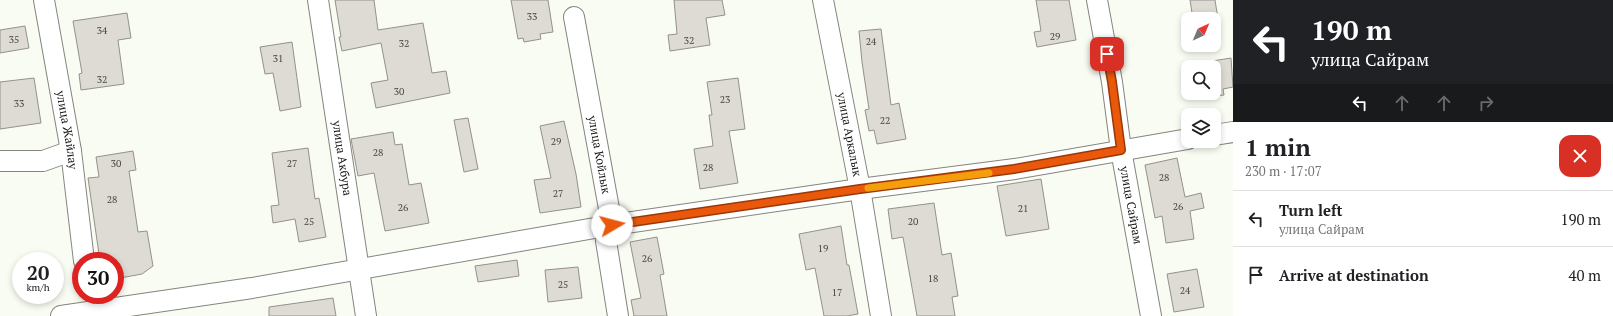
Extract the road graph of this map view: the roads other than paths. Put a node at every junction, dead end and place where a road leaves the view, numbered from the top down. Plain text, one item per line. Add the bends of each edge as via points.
1 (44, 0) edge
2 (318, 0) edge
3 (823, 0) edge
4 (1097, 0) edge
5 (574, 17) dead end
6 (1233, 132) edge
7 (1221, 134) edge
8 (1181, 140) edge
9 (1121, 150) junction
10 (71, 151) junction
11 (0, 161) edge
12 (860, 189) junction
13 (612, 225) junction
14 (83, 252) edge
15 (359, 270) junction
16 (95, 307) edge
17 (60, 316) edge
18 (366, 316) edge
19 (618, 316) edge
20 (881, 316) edge
21 (1151, 316) edge

1 - 10 street, улица Жайлау
2 - 15 street, улица Акбура
3 - 12 street, улица Аркалык
4 - 9 street, улица Сайрам
5 - 13 street, улица Койлык
6 - 7 street
8 - 9 street
9 - 12 street via 1014,169
9 - 21 street, улица Сайрам
10 - 11 street via 43,161
10 - 14 street, улица Жайлау
12 - 13 street
12 - 20 street, улица Аркалык
13 - 15 street
13 - 19 street, улица Койлык via 606,241
15 - 16 street via 244,289
15 - 18 street, улица Акбура
16 - 17 street

